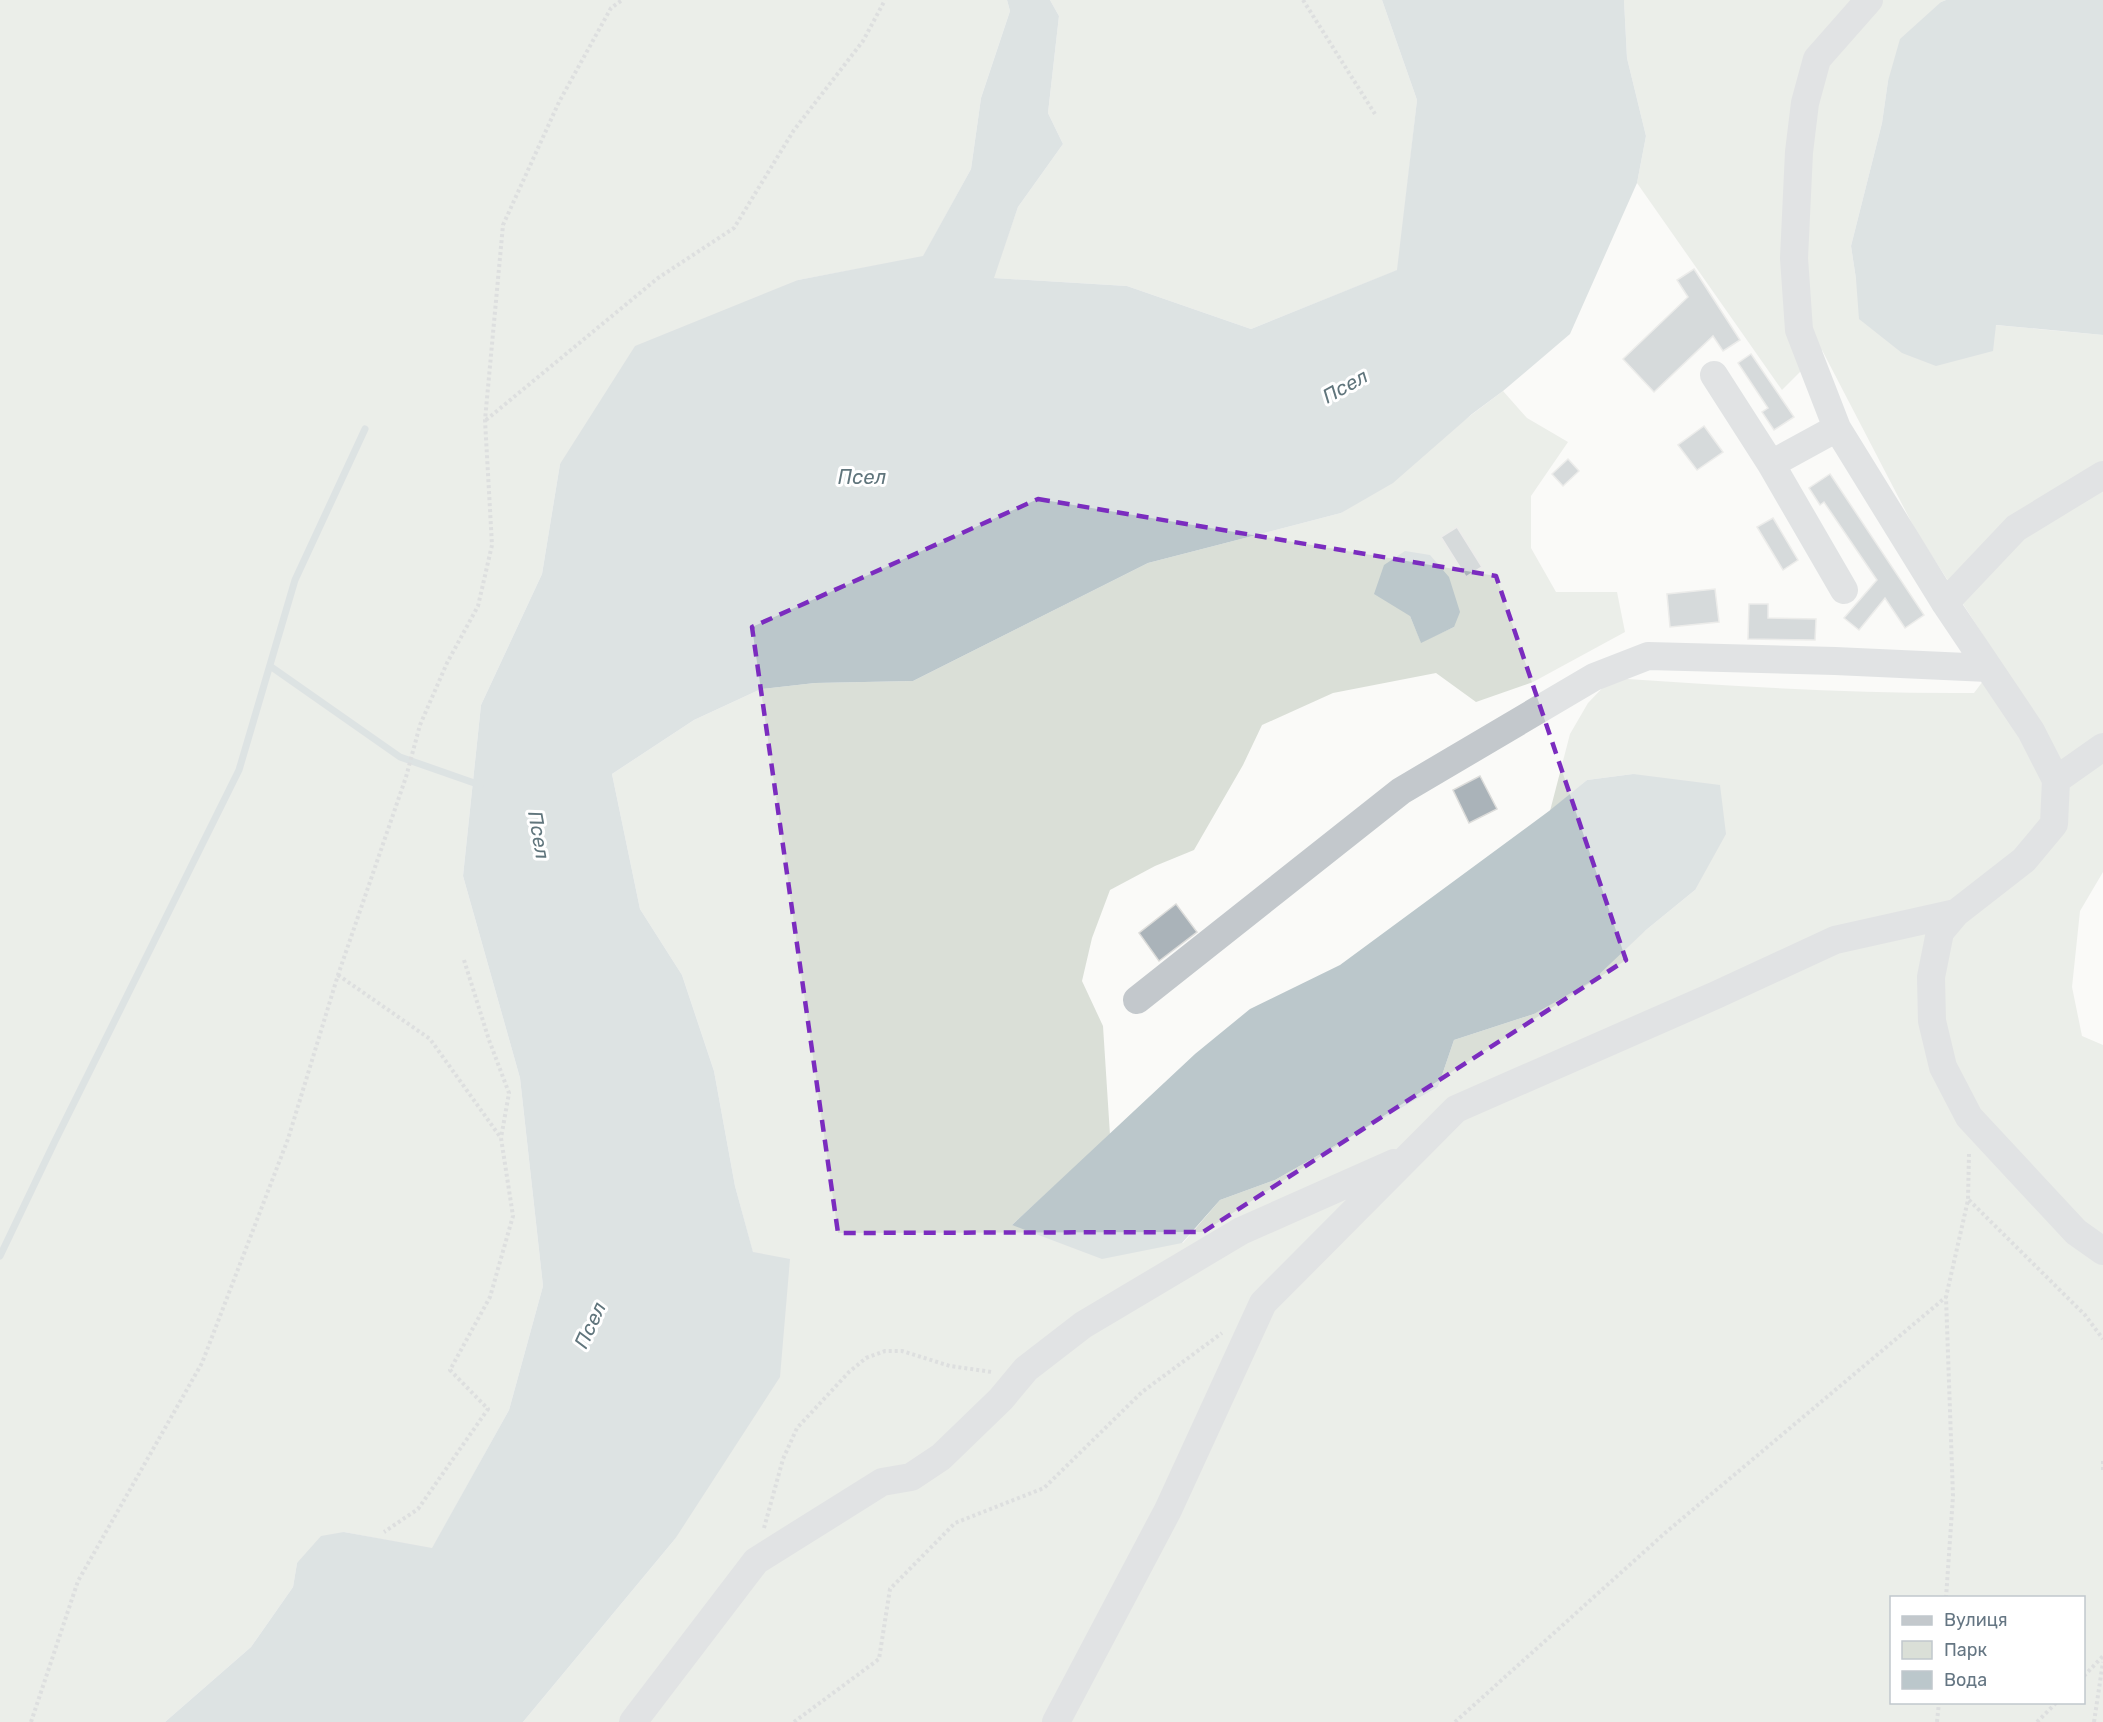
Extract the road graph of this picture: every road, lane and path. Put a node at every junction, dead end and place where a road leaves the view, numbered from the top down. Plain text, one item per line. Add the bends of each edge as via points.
1 (622, 0) edge
2 (885, 0) edge
3 (1303, 0) edge
4 (1869, 0) edge
5 (614, 3) edge
6 (1375, 114) dead end
7 (1714, 375) dead end
8 (485, 420) junction
9 (1837, 428) junction
10 (1771, 464) junction
11 (2103, 475) edge
12 (1844, 590) dead end
13 (1945, 603) junction
14 (1988, 668) junction
15 (2103, 747) edge
16 (2056, 780) junction
17 (1956, 913) junction
18 (464, 960) dead end
19 (338, 975) junction
20 (1137, 1000) dead end
21 (1969, 1117) junction
22 (501, 1138) junction
23 (1407, 1157) junction
24 (1968, 1200) junction
25 (2103, 1251) edge
26 (1946, 1297) junction
27 (1226, 1330) dead end
28 (2103, 1339) edge
29 (1026, 1369) junction
30 (2103, 1461) edge
31 (2103, 1471) edge
32 (384, 1532) dead end
33 (756, 1561) junction
34 (1946, 1596) edge
35 (2103, 1656) edge
36 (2103, 1662) edge
37 (2085, 1675) edge
38 (1939, 1704) edge
39 (2055, 1704) edge
40 (31, 1722) edge
41 (633, 1722) edge
42 (794, 1722) edge
43 (1056, 1722) edge
44 (1455, 1722) edge
45 (1937, 1722) edge
46 (2037, 1722) edge
47 (2094, 1722) edge

1 - 5 path
2 - 8 path via 863,41 794,130 734,228 658,278
3 - 6 path
4 - 9 street via 1817,58 1805,103 1800,152 1794,258 1799,330
5 - 8 path via 559,102 503,225
7 - 10 street
8 - 19 path via 492,545 478,606 420,725
9 - 10 street
9 - 13 street
10 - 12 street
11 - 13 street via 2016,528
13 - 14 street
14 - 16 street via 2031,731
14 - 20 street via 1648,656 1594,677 1401,791
15 - 16 street
16 - 17 street via 2054,824 2024,860
17 - 21 street via 1940,932 1930,977 1932,1021 1943,1066
17 - 23 street via 1835,940 1456,1109
18 - 22 path via 509,1093
19 - 22 path via 430,1040
19 - 40 path via 288,1139 202,1363 78,1581
21 - 24 path
21 - 25 street via 2076,1232
22 - 32 path via 513,1216 490,1297 450,1370 488,1409 418,1509
23 - 29 street via 1241,1231 1083,1325
23 - 43 street via 1263,1302 1168,1510
24 - 26 path
24 - 28 path via 2085,1315
26 - 34 path via 1953,1496
26 - 44 path via 1665,1533
27 - 42 path via 1143,1392 1044,1488 955,1523 890,1589 879,1659
29 - 33 street via 1001,1400 941,1457 911,1477 882,1482
29 - 33 path via 991,1372 950,1366 902,1351 885,1351 866,1358 797,1428 783,1459
30 - 31 path
33 - 41 street
35 - 37 path
36 - 47 path
38 - 45 path
39 - 46 path

